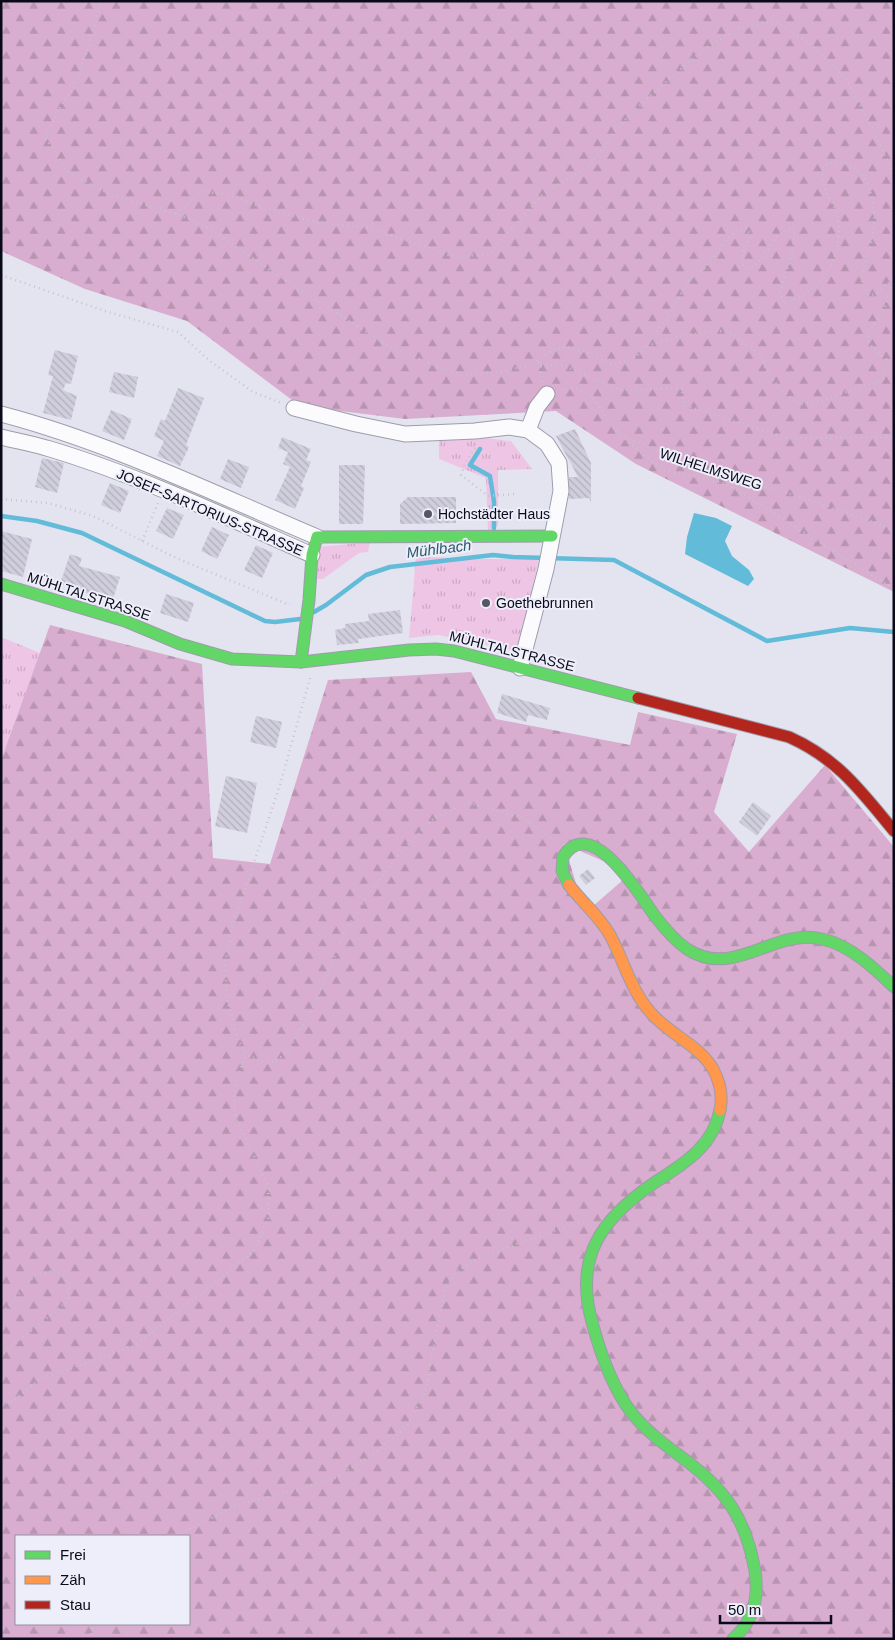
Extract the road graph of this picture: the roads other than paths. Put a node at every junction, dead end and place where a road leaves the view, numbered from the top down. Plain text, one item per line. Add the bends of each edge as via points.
1 (547, 394) road end
2 (294, 408) road end
3 (1, 414) edge
4 (528, 430) junction
5 (1, 437) edge
6 (114, 450) junction
7 (108, 469) junction
8 (552, 536) junction
9 (317, 537) junction
10 (312, 554) junction
11 (1, 584) edge
12 (301, 662) junction
13 (520, 668) junction
14 (894, 831) edge
15 (894, 987) edge
16 (733, 1639) edge

1 - 4 street via 537,407
2 - 4 street via 405,434 509,427
3 - 6 street, JOSEF-SARTORIUS-STRASSE
4 - 8 street via 546,444 559,463 561,491
5 - 7 street, JOSEF-SARTORIUS-STRASSE via 49,448
6 - 7 street, JOSEF-SARTORIUS-STRASSE
6 - 9 street, JOSEF-SARTORIUS-STRASSE
7 - 10 street, JOSEF-SARTORIUS-STRASSE
8 - 9 street, JOSEF-SARTORIUS-STRASSE
8 - 13 street
9 - 10 street, JOSEF-SARTORIUS-STRASSE
10 - 12 street, JOSEF-SARTORIUS-STRASSE
11 - 12 street, MÜHLTALSTRASSE via 125,621 180,644 232,659
12 - 13 street, MÜHLTALSTRASSE via 436,648
13 - 14 street, MÜHLTALSTRASSE via 803,742 822,753 853,780
15 - 16 street via 855,955 819,938 800,939 717,961 705,958 675,939 657,920 624,872 605,854 582,845 568,850 561,860 567,881 604,924 639,998 653,1015 703,1057 718,1081 722,1096 721,1113 714,1129 692,1158 613,1216 594,1242 585,1272 585,1288 591,1322 629,1410 663,1444 718,1488 744,1531 753,1561 757,1594 750,1620

